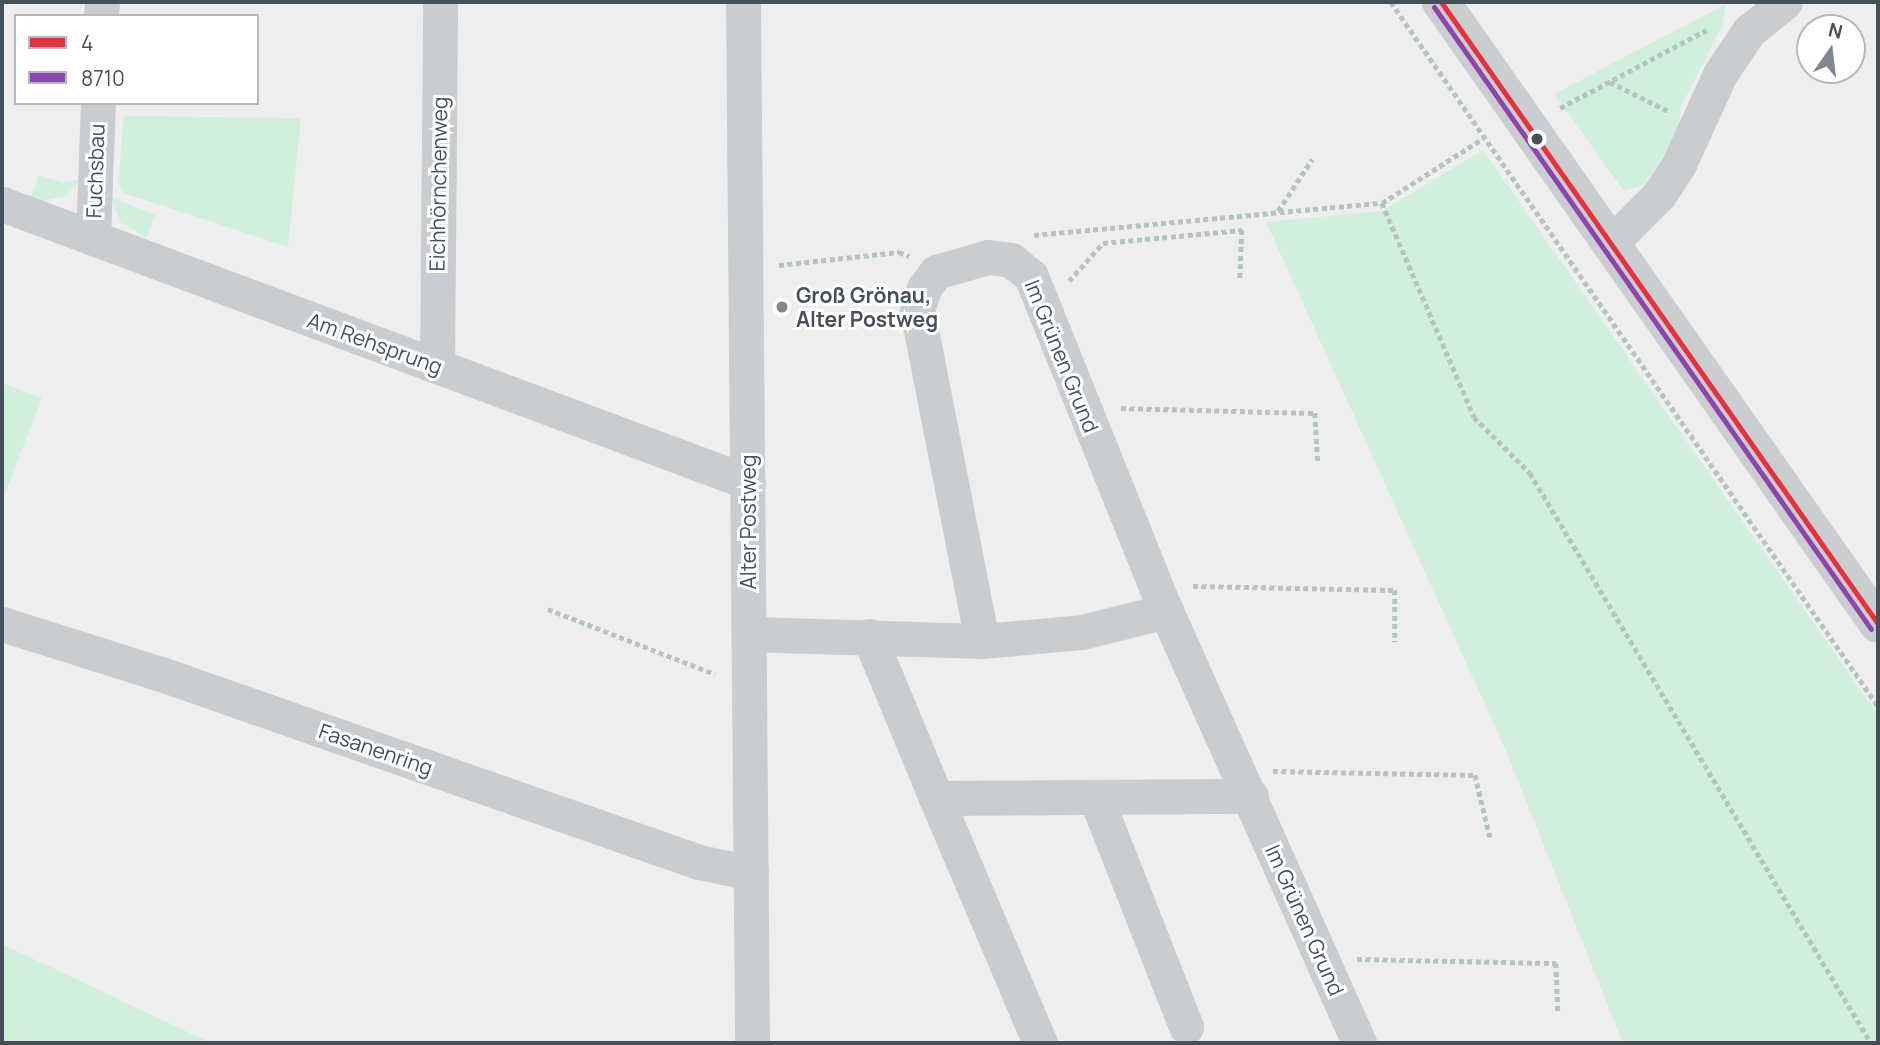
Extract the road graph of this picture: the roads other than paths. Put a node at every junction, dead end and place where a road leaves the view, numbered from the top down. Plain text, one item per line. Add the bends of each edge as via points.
1 (440, 2) edge
2 (743, 2) edge
3 (1441, 2) edge
4 (1786, 2) edge
5 (98, 105) edge
6 (2, 204) edge
7 (93, 238) junction
8 (1611, 243) junction
9 (437, 366) junction
10 (748, 482) junction
11 (1173, 598) junction
12 (2, 624) edge
13 (1878, 624) edge
14 (749, 634) junction
15 (869, 636) junction
16 (982, 641) junction
17 (1254, 783) junction
18 (1096, 798) junction
19 (936, 799) junction
20 (751, 873) junction
21 (1186, 1027) dead end
22 (752, 1043) edge
23 (1040, 1043) edge
24 (1359, 1043) edge

1 - 9 street, Eichhörnchenweg
2 - 10 street, Alter Postweg
3 - 8 main road
4 - 8 street via 1749,31 1720,74 1659,195
5 - 7 street, Fuchsbau
6 - 7 street, Am Rehsprung
7 - 9 street, Am Rehsprung
8 - 13 main road
9 - 10 street, Am Rehsprung
10 - 14 street, Alter Postweg
11 - 16 street via 1082,632
11 - 16 street, Im Grünen Grund via 1031,276 1011,260 973,259 936,272 924,288 917,310
11 - 17 street, Im Grünen Grund
12 - 20 street, Fasanenring via 164,675 699,862
14 - 15 street
14 - 20 street, Alter Postweg
15 - 16 street
15 - 19 street
17 - 18 street
17 - 24 street, Im Grünen Grund
18 - 19 street
18 - 21 street
19 - 23 street
20 - 22 street, Alter Postweg

